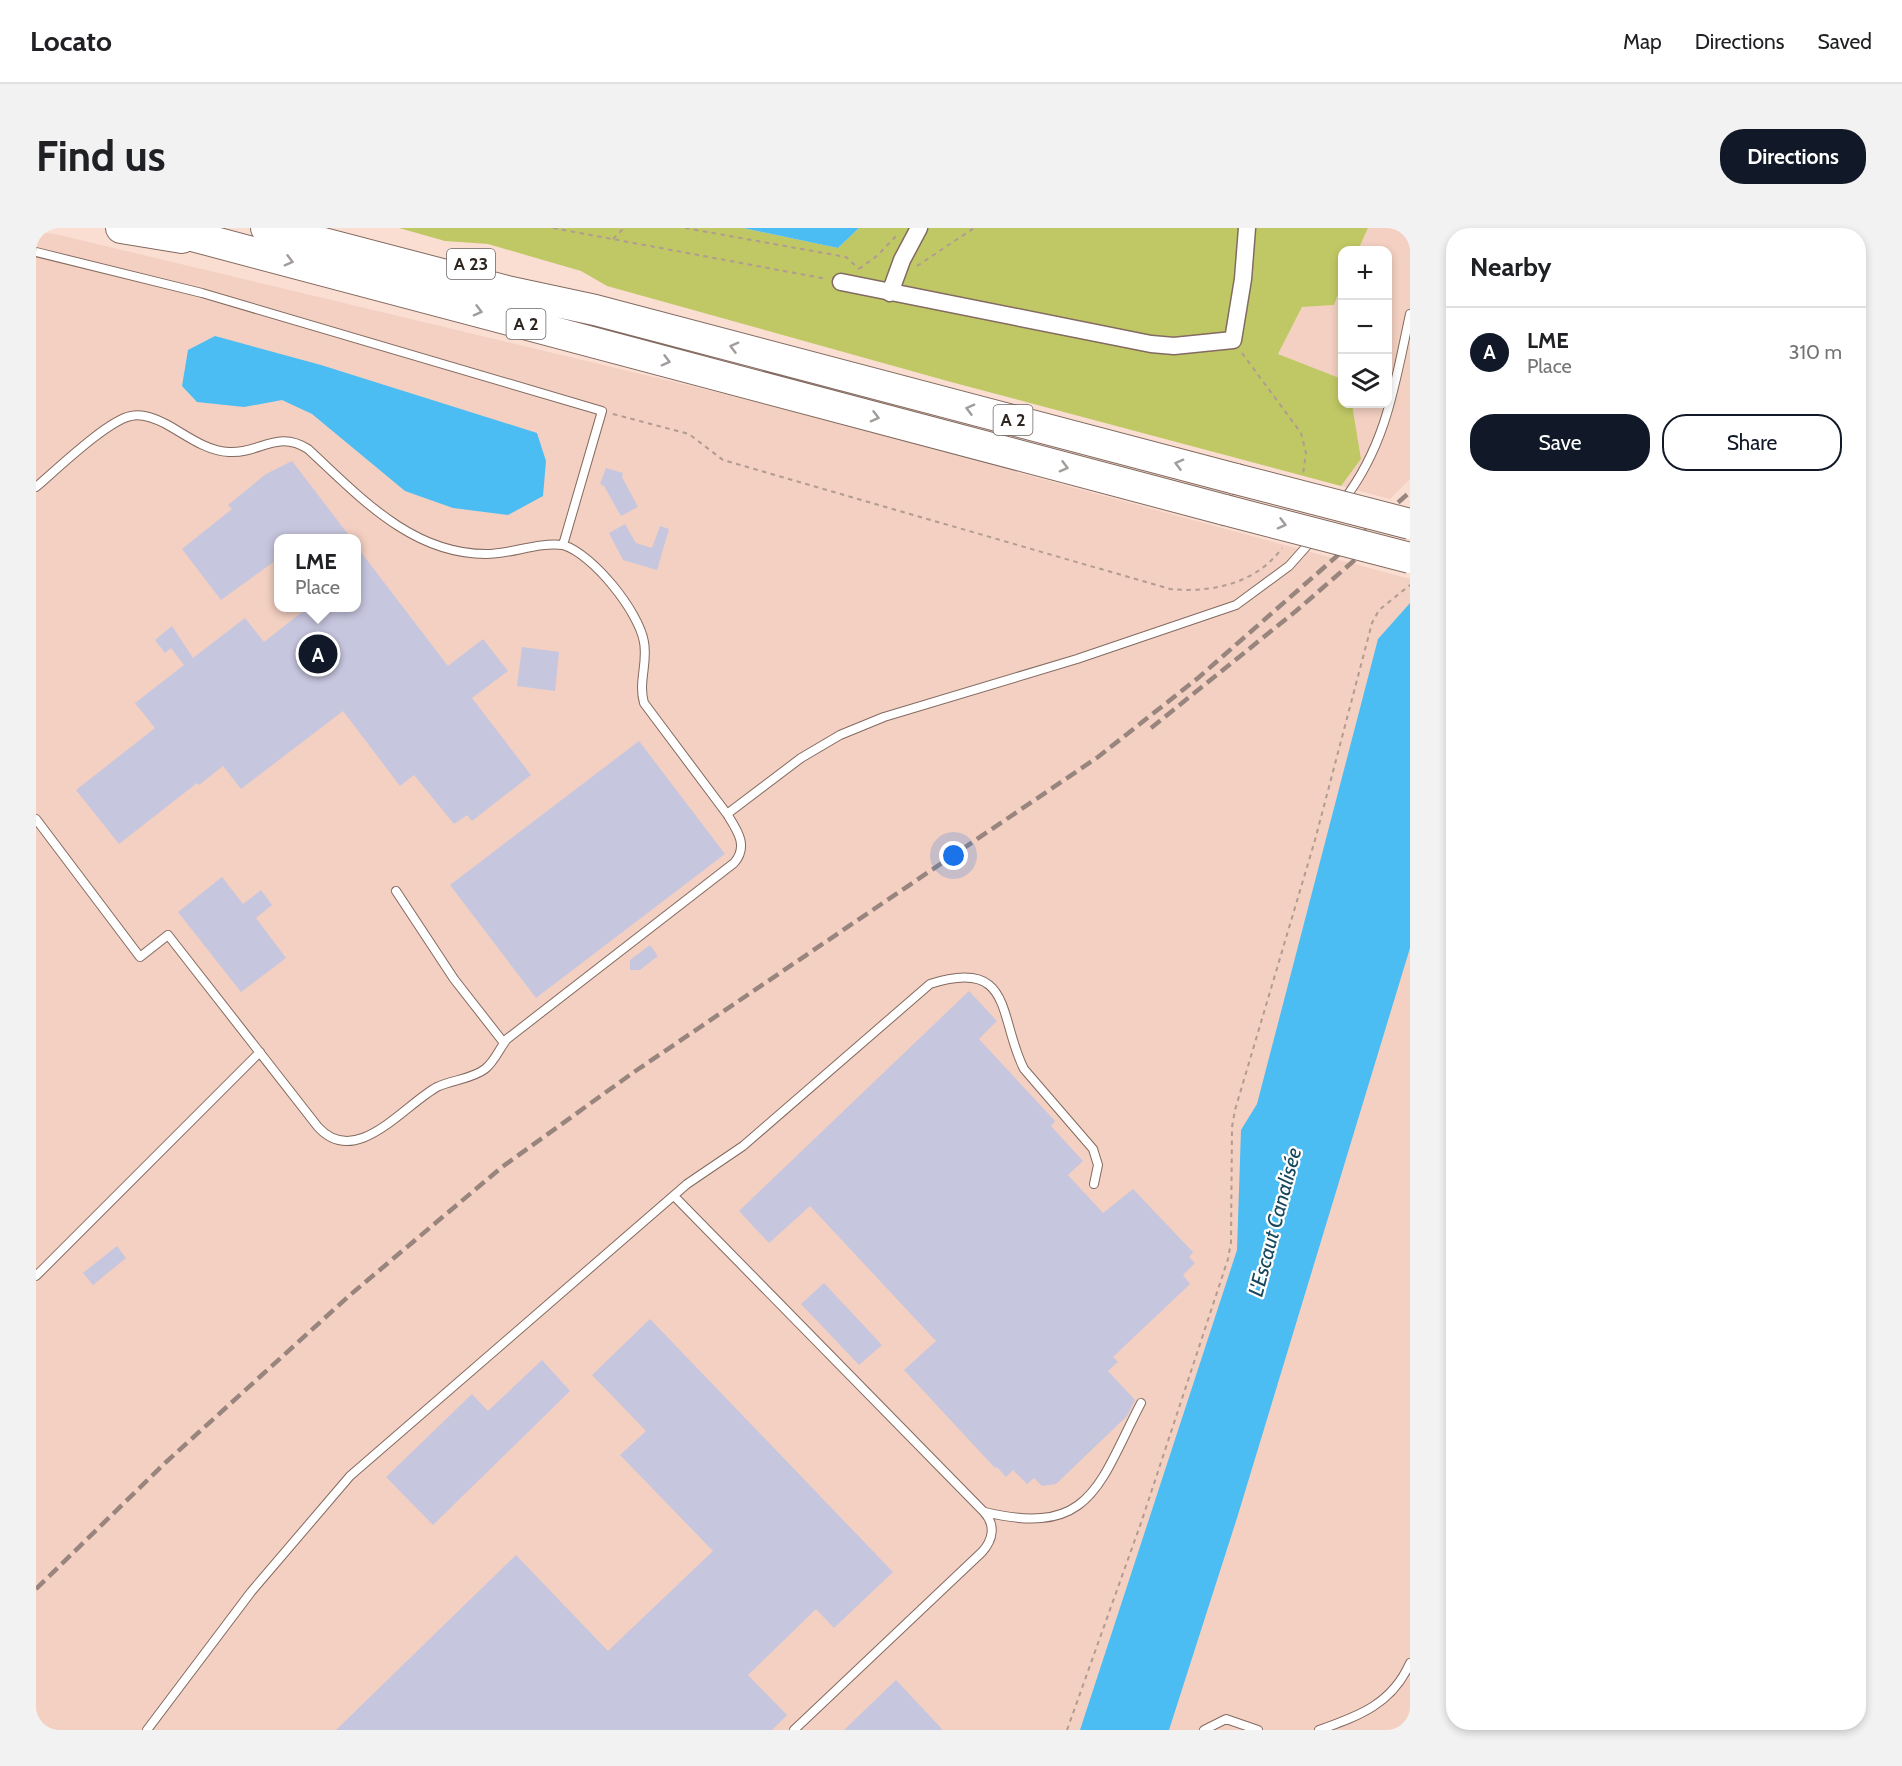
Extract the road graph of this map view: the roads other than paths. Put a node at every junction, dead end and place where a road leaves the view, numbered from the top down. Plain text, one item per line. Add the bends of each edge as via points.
1 (121, 228) edge
2 (162, 228) edge
3 (266, 228) edge
4 (344, 228) edge
5 (919, 228) edge
6 (1247, 228) edge
7 (232, 246) junction
8 (36, 252) edge
9 (841, 282) road end
10 (890, 292) junction
11 (595, 310) junction
12 (1410, 314) edge
13 (36, 487) edge
14 (1330, 517) dead end
15 (1410, 524) edge
16 (1324, 525) dead end
17 (563, 545) junction
18 (1410, 558) edge
19 (727, 814) junction
20 (36, 819) edge
21 (396, 891) dead end
22 (504, 1043) junction
23 (260, 1052) junction
24 (1094, 1184) dead end
25 (674, 1196) junction
26 (36, 1276) edge
27 (1140, 1403) dead end
28 (984, 1512) junction
29 (1410, 1663) edge
30 (147, 1730) edge
31 (794, 1730) edge
32 (1204, 1730) edge
33 (1258, 1730) edge
34 (1319, 1730) edge

1 - 7 highway
2 - 7 highway, A 2
3 - 11 highway, A 2
4 - 11 highway, A 23 via 489,270
5 - 10 street
6 - 10 street via 1233,340 1174,346 1151,344
7 -> 18 highway, A 2, bridge
8 - 17 lane via 202,292 602,411
9 - 10 street
15 -> 11 highway, A 2, bridge
12 - 14 lane via 1378,445
13 - 17 lane via 116,421 137,415 159,420 219,451 241,452 281,440 295,442 308,449 383,516 438,546 487,554
16 - 19 lane via 1289,566 1236,605 1087,656 884,717 840,735 801,758
17 - 19 lane via 590,559 635,617 644,641 644,703
19 - 22 lane via 742,844 734,863
20 - 23 lane via 140,957 168,935
21 - 22 lane via 454,979
22 - 23 lane via 481,1072 440,1086 370,1135 349,1141 335,1140 324,1133
23 - 26 lane
24 - 25 lane via 1098,1165 1093,1149 1024,1069 998,994 990,984 974,978 950,978 930,984 749,1142
25 - 28 lane
25 - 30 lane via 350,1476 251,1592
27 - 28 lane via 1094,1493 1074,1510 1013,1519
28 - 31 lane via 991,1523 992,1536 987,1547
29 - 34 lane via 1401,1681 1380,1704
32 - 33 lane via 1226,1719

